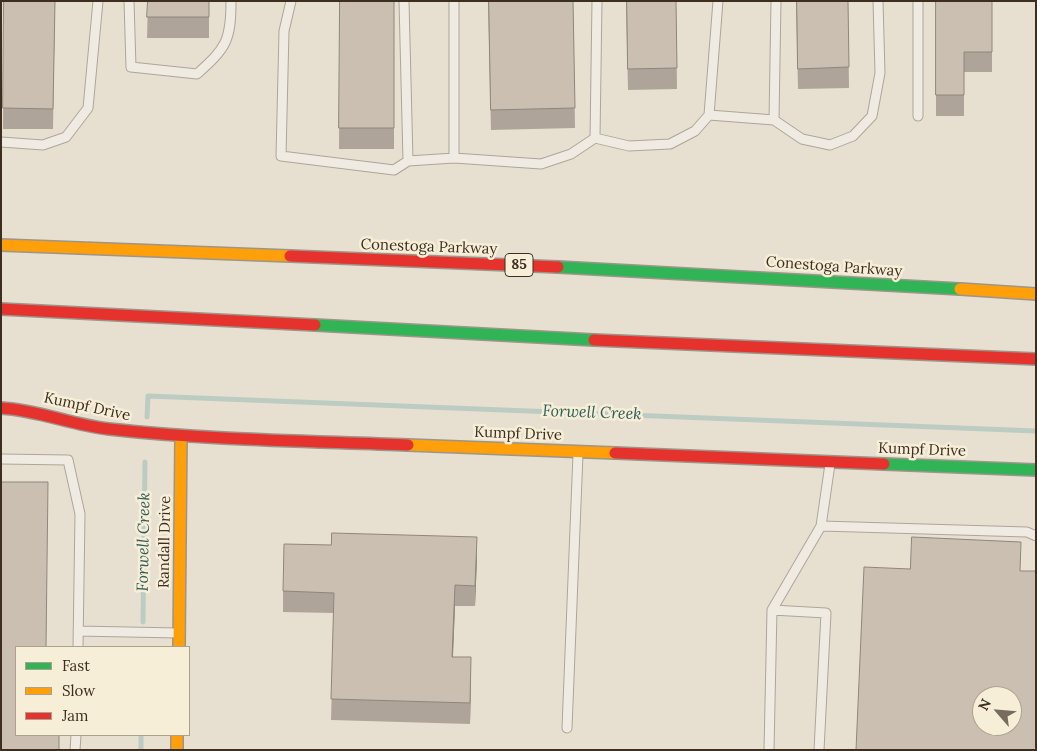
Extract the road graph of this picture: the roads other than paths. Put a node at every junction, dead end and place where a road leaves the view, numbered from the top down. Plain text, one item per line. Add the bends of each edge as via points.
1 (98, 1) edge
2 (129, 1) edge
3 (231, 1) edge
4 (291, 1) edge
5 (404, 1) edge
6 (454, 1) edge
7 (597, 1) edge
8 (718, 1) edge
9 (776, 1) edge
10 (878, 1) edge
11 (918, 1) edge
12 (709, 115) junction
13 (918, 116) dead end
14 (774, 120) junction
15 (594, 138) junction
16 (1, 142) edge
17 (454, 158) junction
18 (408, 162) junction
19 (1, 245) edge
20 (1036, 294) edge
21 (1, 309) edge
22 (1036, 359) edge
23 (1, 408) edge
24 (182, 436) junction
25 (578, 452) junction
26 (1, 459) edge
27 (830, 461) junction
28 (1036, 470) edge
29 (822, 526) junction
30 (1036, 536) edge
31 (772, 610) junction
32 (78, 631) junction
33 (179, 633) junction
34 (78, 646) edge
35 (178, 646) edge
36 (567, 728) dead end
37 (76, 736) edge
38 (177, 736) edge
39 (75, 750) edge
40 (177, 750) edge
41 (769, 750) edge
42 (820, 750) edge

1 - 16 lane via 88,108 66,137 43,145
2 - 3 lane via 131,67 197,74 219,54 231,29
4 - 18 lane via 284,32 280,156 394,170
5 - 18 lane
6 - 17 lane
7 - 15 lane
8 - 12 lane
9 - 14 lane
10 - 14 lane via 880,73 872,116 853,136 830,145 802,139
11 - 13 lane
12 - 14 lane
12 - 15 lane via 695,131 670,144 629,146
15 - 17 lane via 571,154 541,164
17 - 18 lane
19 - 20 main road, Conestoga Parkway / 85 via 662,271
21 - 22 main road
23 - 24 main road, Kumpf Drive via 22,409 106,429
24 - 25 main road, Kumpf Drive
24 - 33 main road, Randall Drive
25 - 27 main road, Kumpf Drive
25 - 36 lane
26 - 32 lane via 68,460 80,514
27 - 28 main road, Kumpf Drive
27 - 29 lane
29 - 30 lane via 1027,532
29 - 31 lane
31 - 41 lane
31 - 42 lane via 826,612
32 - 33 lane
32 - 34 lane
33 - 35 main road, Randall Drive
37 - 39 lane
38 - 40 main road

